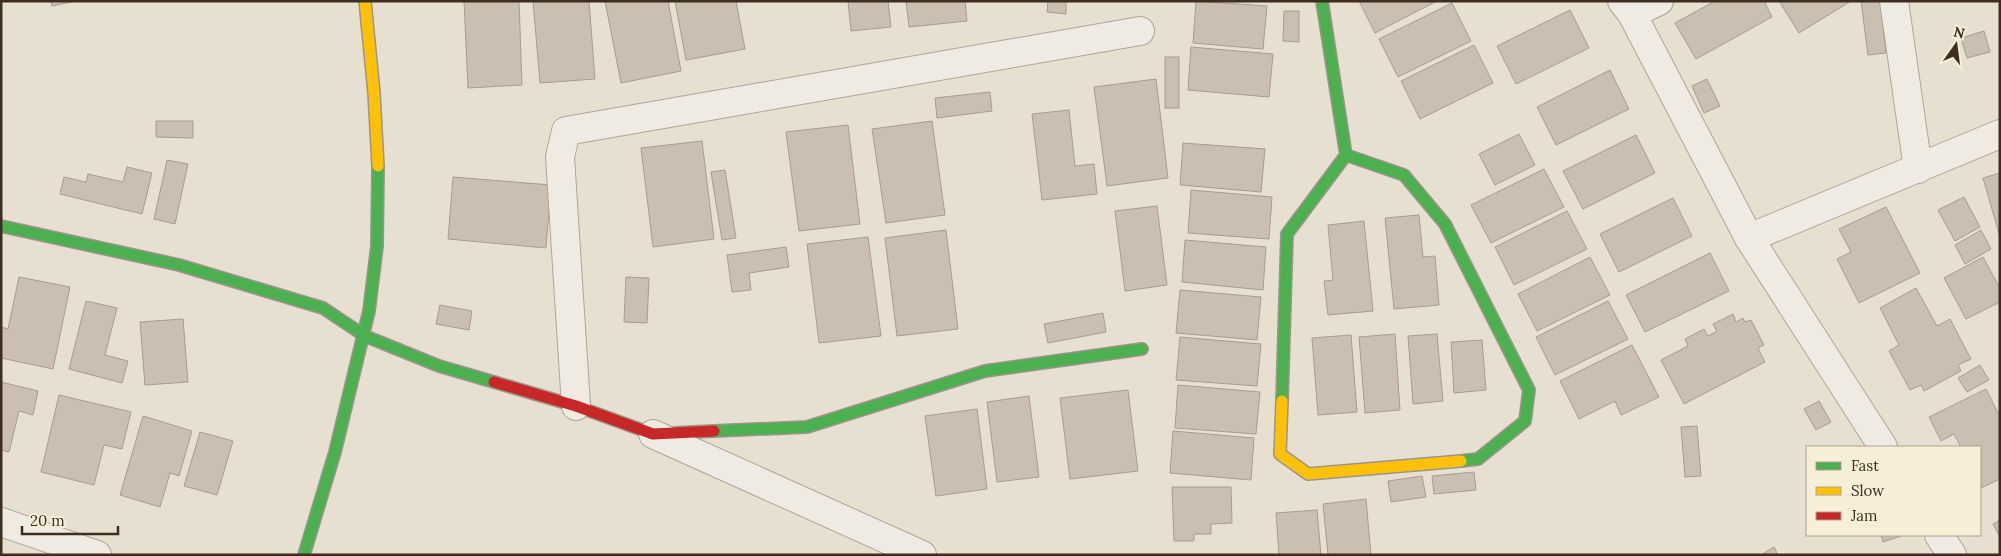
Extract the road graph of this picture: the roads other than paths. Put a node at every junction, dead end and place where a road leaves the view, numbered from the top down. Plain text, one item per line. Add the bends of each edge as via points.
1 (365, 1) edge
2 (1322, 1) edge
3 (1659, 1) edge
4 (1894, 1) edge
5 (1627, 8) edge
6 (1140, 31) dead end
7 (2000, 134) edge
8 (1346, 155) junction
9 (1918, 169) junction
10 (1, 226) edge
11 (1749, 238) junction
12 (365, 336) junction
13 (1142, 349) dead end
14 (576, 406) junction
15 (653, 434) junction
16 (1882, 446) edge
17 (1, 522) edge
18 (1940, 536) edge
19 (97, 555) edge
20 (304, 555) edge
21 (922, 555) edge
22 (1952, 555) edge

1 - 12 street via 378,157 377,247
2 - 8 street
3 - 5 street
4 - 9 street
5 - 11 street
6 - 14 street via 566,131 560,157
7 - 9 street
8 - 8 street via 1288,234 1280,454 1308,474 1478,459 1525,421 1529,390 1445,224 1404,175
9 - 11 street
10 - 12 street via 179,265 314,305
11 - 16 street
12 - 14 street via 439,366
12 - 20 street via 320,510
13 - 15 street via 985,371 807,427
14 - 15 street
15 - 21 street
17 - 19 street
18 - 22 street

